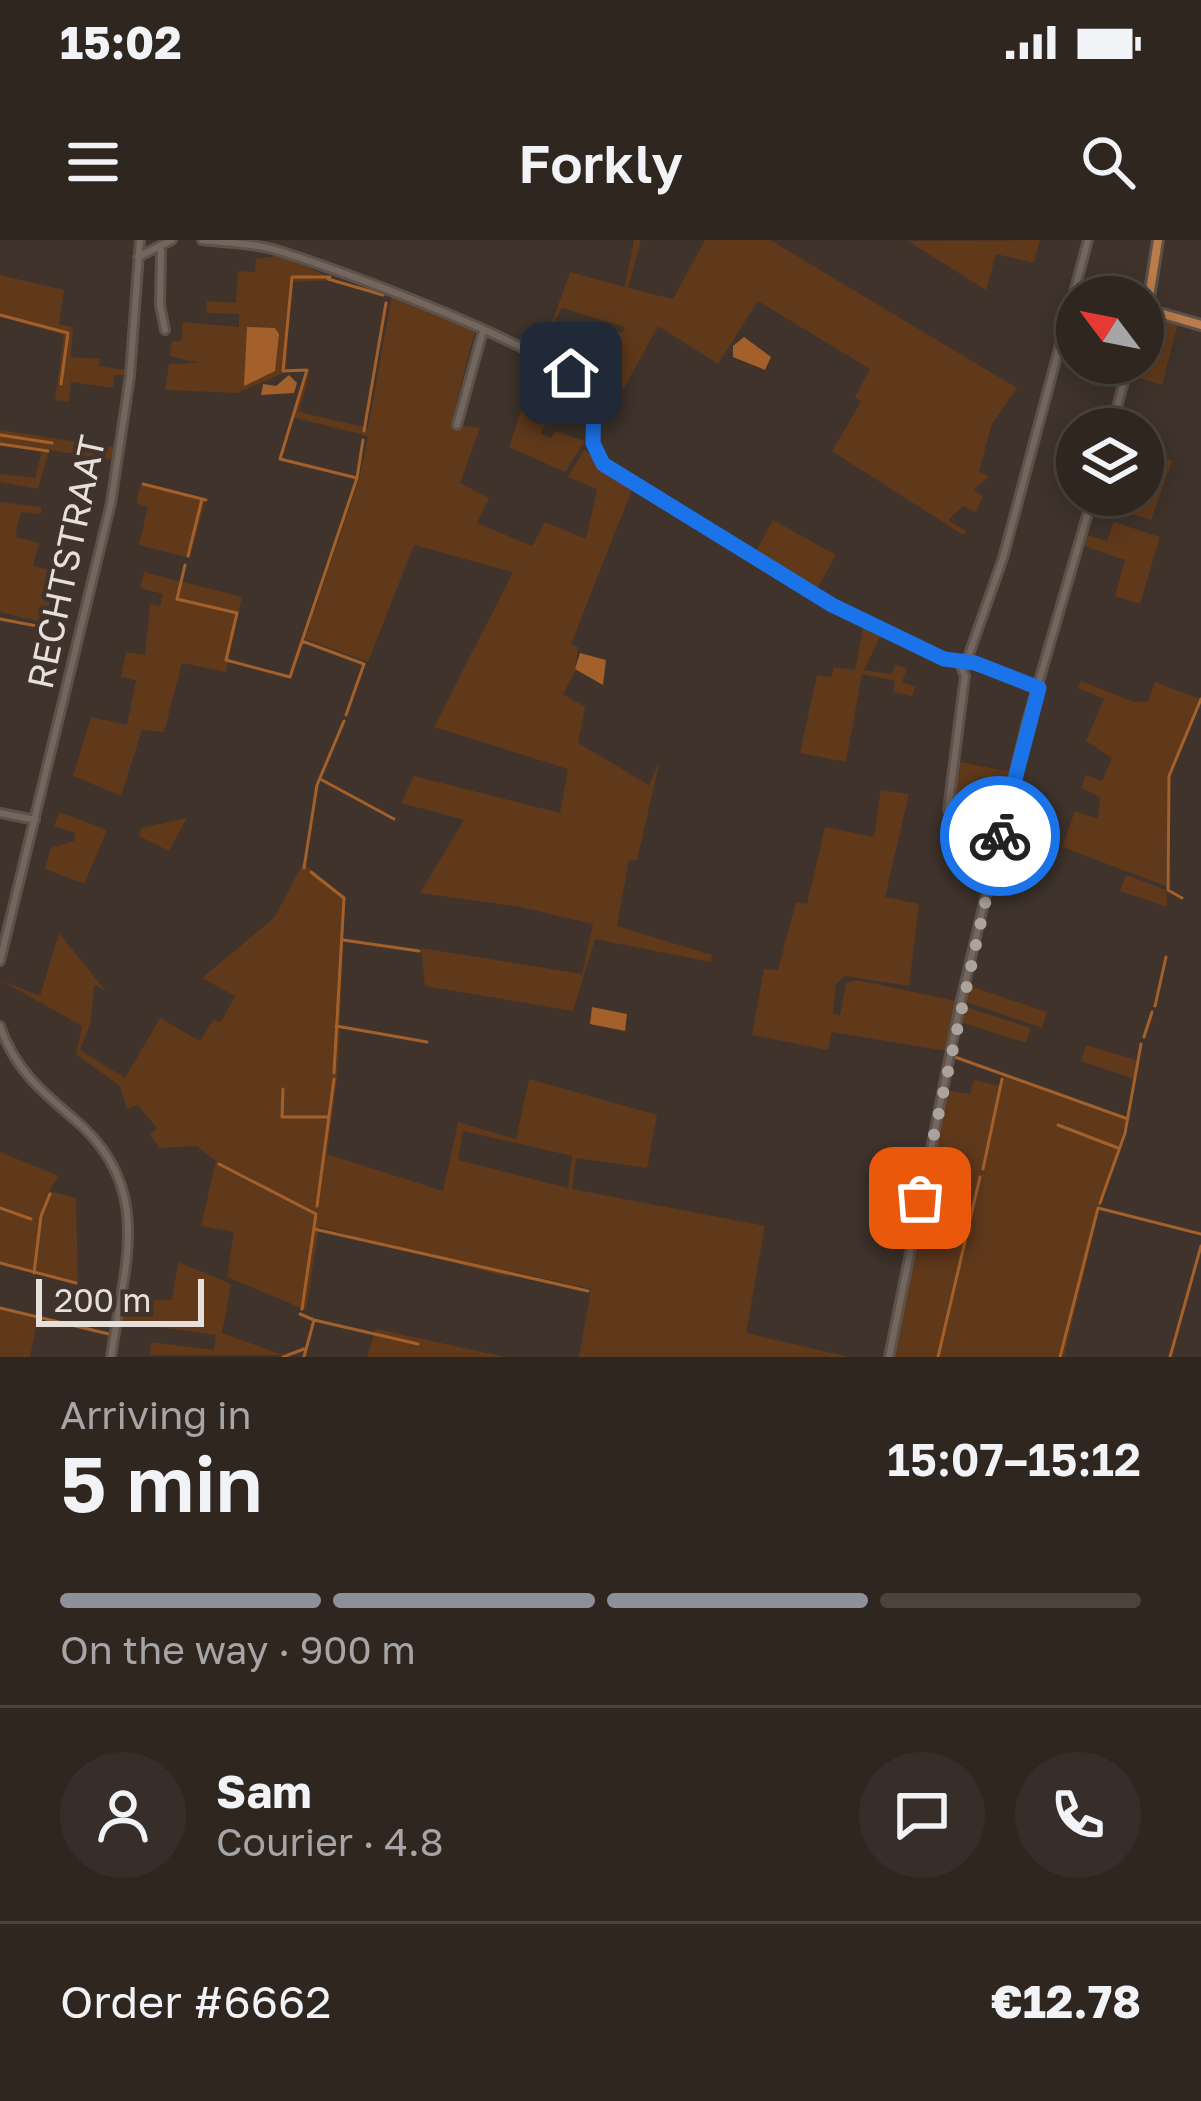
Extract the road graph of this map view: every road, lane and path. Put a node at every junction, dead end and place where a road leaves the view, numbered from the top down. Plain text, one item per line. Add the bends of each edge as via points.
1 (140, 240) edge
2 (172, 240) edge
3 (202, 240) edge
4 (1088, 240) edge
5 (1158, 240) edge
6 (161, 250) junction
7 (138, 257) junction
8 (1151, 276) edge
9 (1164, 313) edge
10 (1201, 325) edge
11 (166, 330) dead end
12 (483, 331) junction
13 (457, 425) dead end
14 (1087, 516) edge
15 (963, 663) junction
16 (1039, 688) junction
17 (948, 810) dead end
18 (0, 813) edge
19 (35, 820) junction
20 (0, 962) edge
21 (0, 1026) edge
22 (111, 1357) edge
23 (889, 1357) edge

1 - 7 street, RECHTSTRAAT
2 - 6 street
3 - 12 street via 274,249
4 - 15 street via 1003,558
5 - 8 main road
6 - 7 street
6 - 11 street
7 - 19 street, RECHTSTRAAT via 122,444
9 - 10 main road
12 - 13 street
12 - 15 street via 590,390 603,464 832,605
14 - 16 street
15 - 16 street
15 - 17 street
16 - 23 street via 959,1005
18 - 19 street
19 - 20 street, RECHTSTRAAT
21 - 22 street via 32,1084 89,1132 121,1177 129,1235

